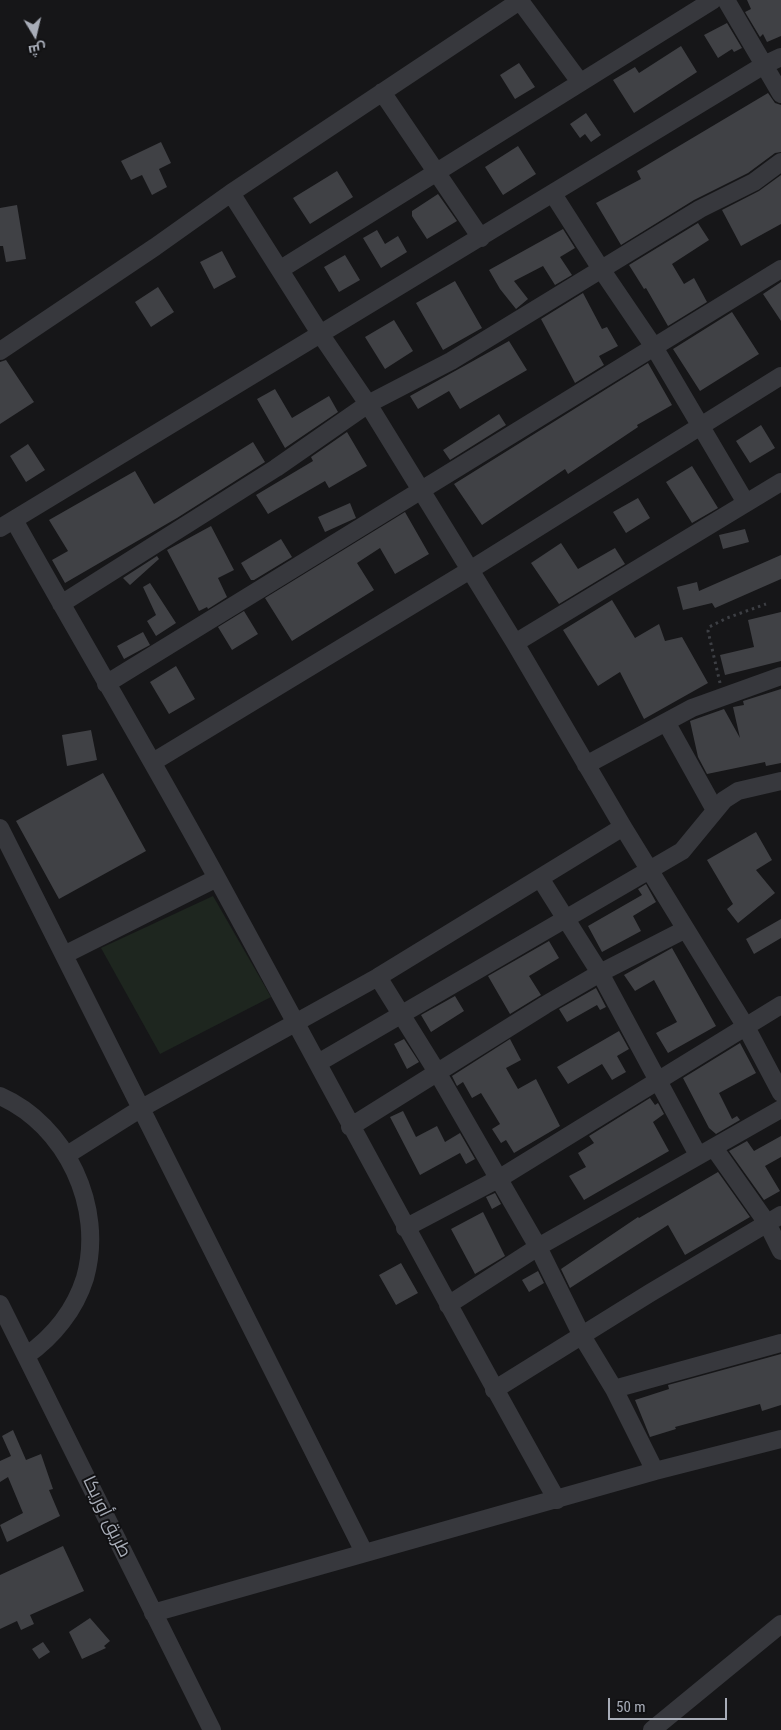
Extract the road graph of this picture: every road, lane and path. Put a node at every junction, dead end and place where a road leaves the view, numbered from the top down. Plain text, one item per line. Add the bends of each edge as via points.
1 (521, 0) edge
2 (724, 0) edge
3 (781, 57) edge
4 (764, 65) junction
5 (580, 82) junction
6 (382, 92) junction
7 (781, 94) edge
8 (781, 162) edge
9 (437, 172) junction
10 (231, 193) junction
11 (554, 194) junction
12 (481, 238) junction
13 (281, 269) junction
14 (601, 269) junction
15 (781, 269) edge
16 (321, 335) junction
17 (654, 347) junction
18 (0, 352) edge
19 (781, 376) edge
20 (368, 404) junction
21 (702, 427) junction
22 (781, 482) edge
23 (420, 489) junction
24 (746, 503) junction
25 (7, 524) edge
26 (470, 570) junction
27 (61, 604) junction
28 (766, 604) dead end
29 (515, 642) junction
30 (781, 676) edge
31 (106, 684) junction
32 (723, 695) junction
33 (666, 722) junction
34 (153, 762) junction
35 (586, 765) junction
36 (781, 780) edge
37 (715, 810) junction
38 (622, 827) junction
39 (0, 828) edge
40 (650, 870) junction
41 (217, 878) junction
42 (540, 878) junction
43 (564, 919) junction
44 (684, 930) junction
45 (64, 955) junction
46 (600, 973) junction
47 (378, 977) junction
48 (781, 1005) edge
49 (402, 1014) junction
50 (294, 1023) junction
51 (746, 1027) junction
52 (318, 1062) junction
53 (437, 1072) junction
54 (658, 1082) junction
55 (781, 1093) edge
56 (0, 1096) edge
57 (140, 1109) junction
58 (781, 1110) edge
59 (350, 1127) junction
60 (714, 1148) junction
61 (67, 1155) junction
62 (698, 1155) junction
63 (500, 1178) junction
64 (774, 1219) edge
65 (406, 1228) junction
66 (538, 1247) junction
67 (781, 1251) edge
68 (0, 1304) edge
69 (448, 1306) junction
70 (582, 1336) junction
71 (781, 1343) edge
72 (26, 1356) junction
73 (614, 1389) junction
74 (494, 1390) junction
75 (781, 1439) edge
76 (655, 1472) junction
77 (557, 1500) junction
78 (364, 1552) junction
79 (153, 1613) junction
80 (781, 1624) edge
81 (212, 1730) edge
82 (652, 1730) edge

1 - 5 street
1 - 6 street
2 - 4 street
2 - 5 street
3 - 4 street
4 - 7 street
4 - 11 street
5 - 9 street
6 - 9 street
6 - 10 street
8 - 14 street via 754,182 700,209
9 - 12 street
9 - 13 street
10 - 13 street
10 - 18 street
11 - 12 street
11 - 14 street
12 - 16 street
13 - 16 street
14 - 17 street
14 - 20 street via 451,362
15 - 17 street
16 - 20 street
16 - 25 street
17 - 21 street
17 - 23 street
19 - 21 street
20 - 23 street
20 - 27 street via 276,468
21 - 24 street
21 - 26 street
22 - 24 street
23 - 26 street
23 - 31 street
24 - 29 street
25 - 27 street
26 - 29 street
26 - 34 street
27 - 31 street
28 - 32 path via 709,627 712,655
29 - 35 street
30 - 32 street
31 - 34 street
32 - 33 street
33 - 35 street
33 - 37 street
34 - 41 street
35 - 38 street
36 - 37 street via 738,791
37 - 40 street via 682,851
38 - 40 street
38 - 42 street
39 - 45 street
40 - 43 street
40 - 44 street
41 - 45 street
41 - 50 street
42 - 43 street
42 - 47 street
43 - 46 street
43 - 49 street
44 - 46 street
44 - 51 street
45 - 57 street
46 - 53 street
46 - 54 street
47 - 49 street
47 - 50 street
48 - 51 street
49 - 52 street
49 - 53 street
50 - 52 street
50 - 57 street
51 - 54 street
51 - 55 street
52 - 59 street
53 - 59 street
53 - 63 street
54 - 62 street
54 - 63 street
56 - 61 street via 25,1109 43,1124
57 - 61 street
57 - 78 street
58 - 60 street
59 - 65 street
60 - 62 street
60 - 64 street
61 - 72 street via 76,1174 88,1220 90,1240 86,1269 78,1295 68,1312 42,1345
62 - 66 street
63 - 65 street
63 - 66 street
64 - 67 street
64 - 70 street
65 - 69 street
66 - 69 street
66 - 70 street
68 - 72 street, طريق أوريكا
69 - 74 street
70 - 73 street
70 - 74 street
71 - 73 street
72 - 79 street, طريق أوريكا
73 - 76 street
74 - 77 street
75 - 76 street
76 - 77 street
77 - 78 street
78 - 79 street
79 - 81 street, طريق أوريكا
80 - 82 street

